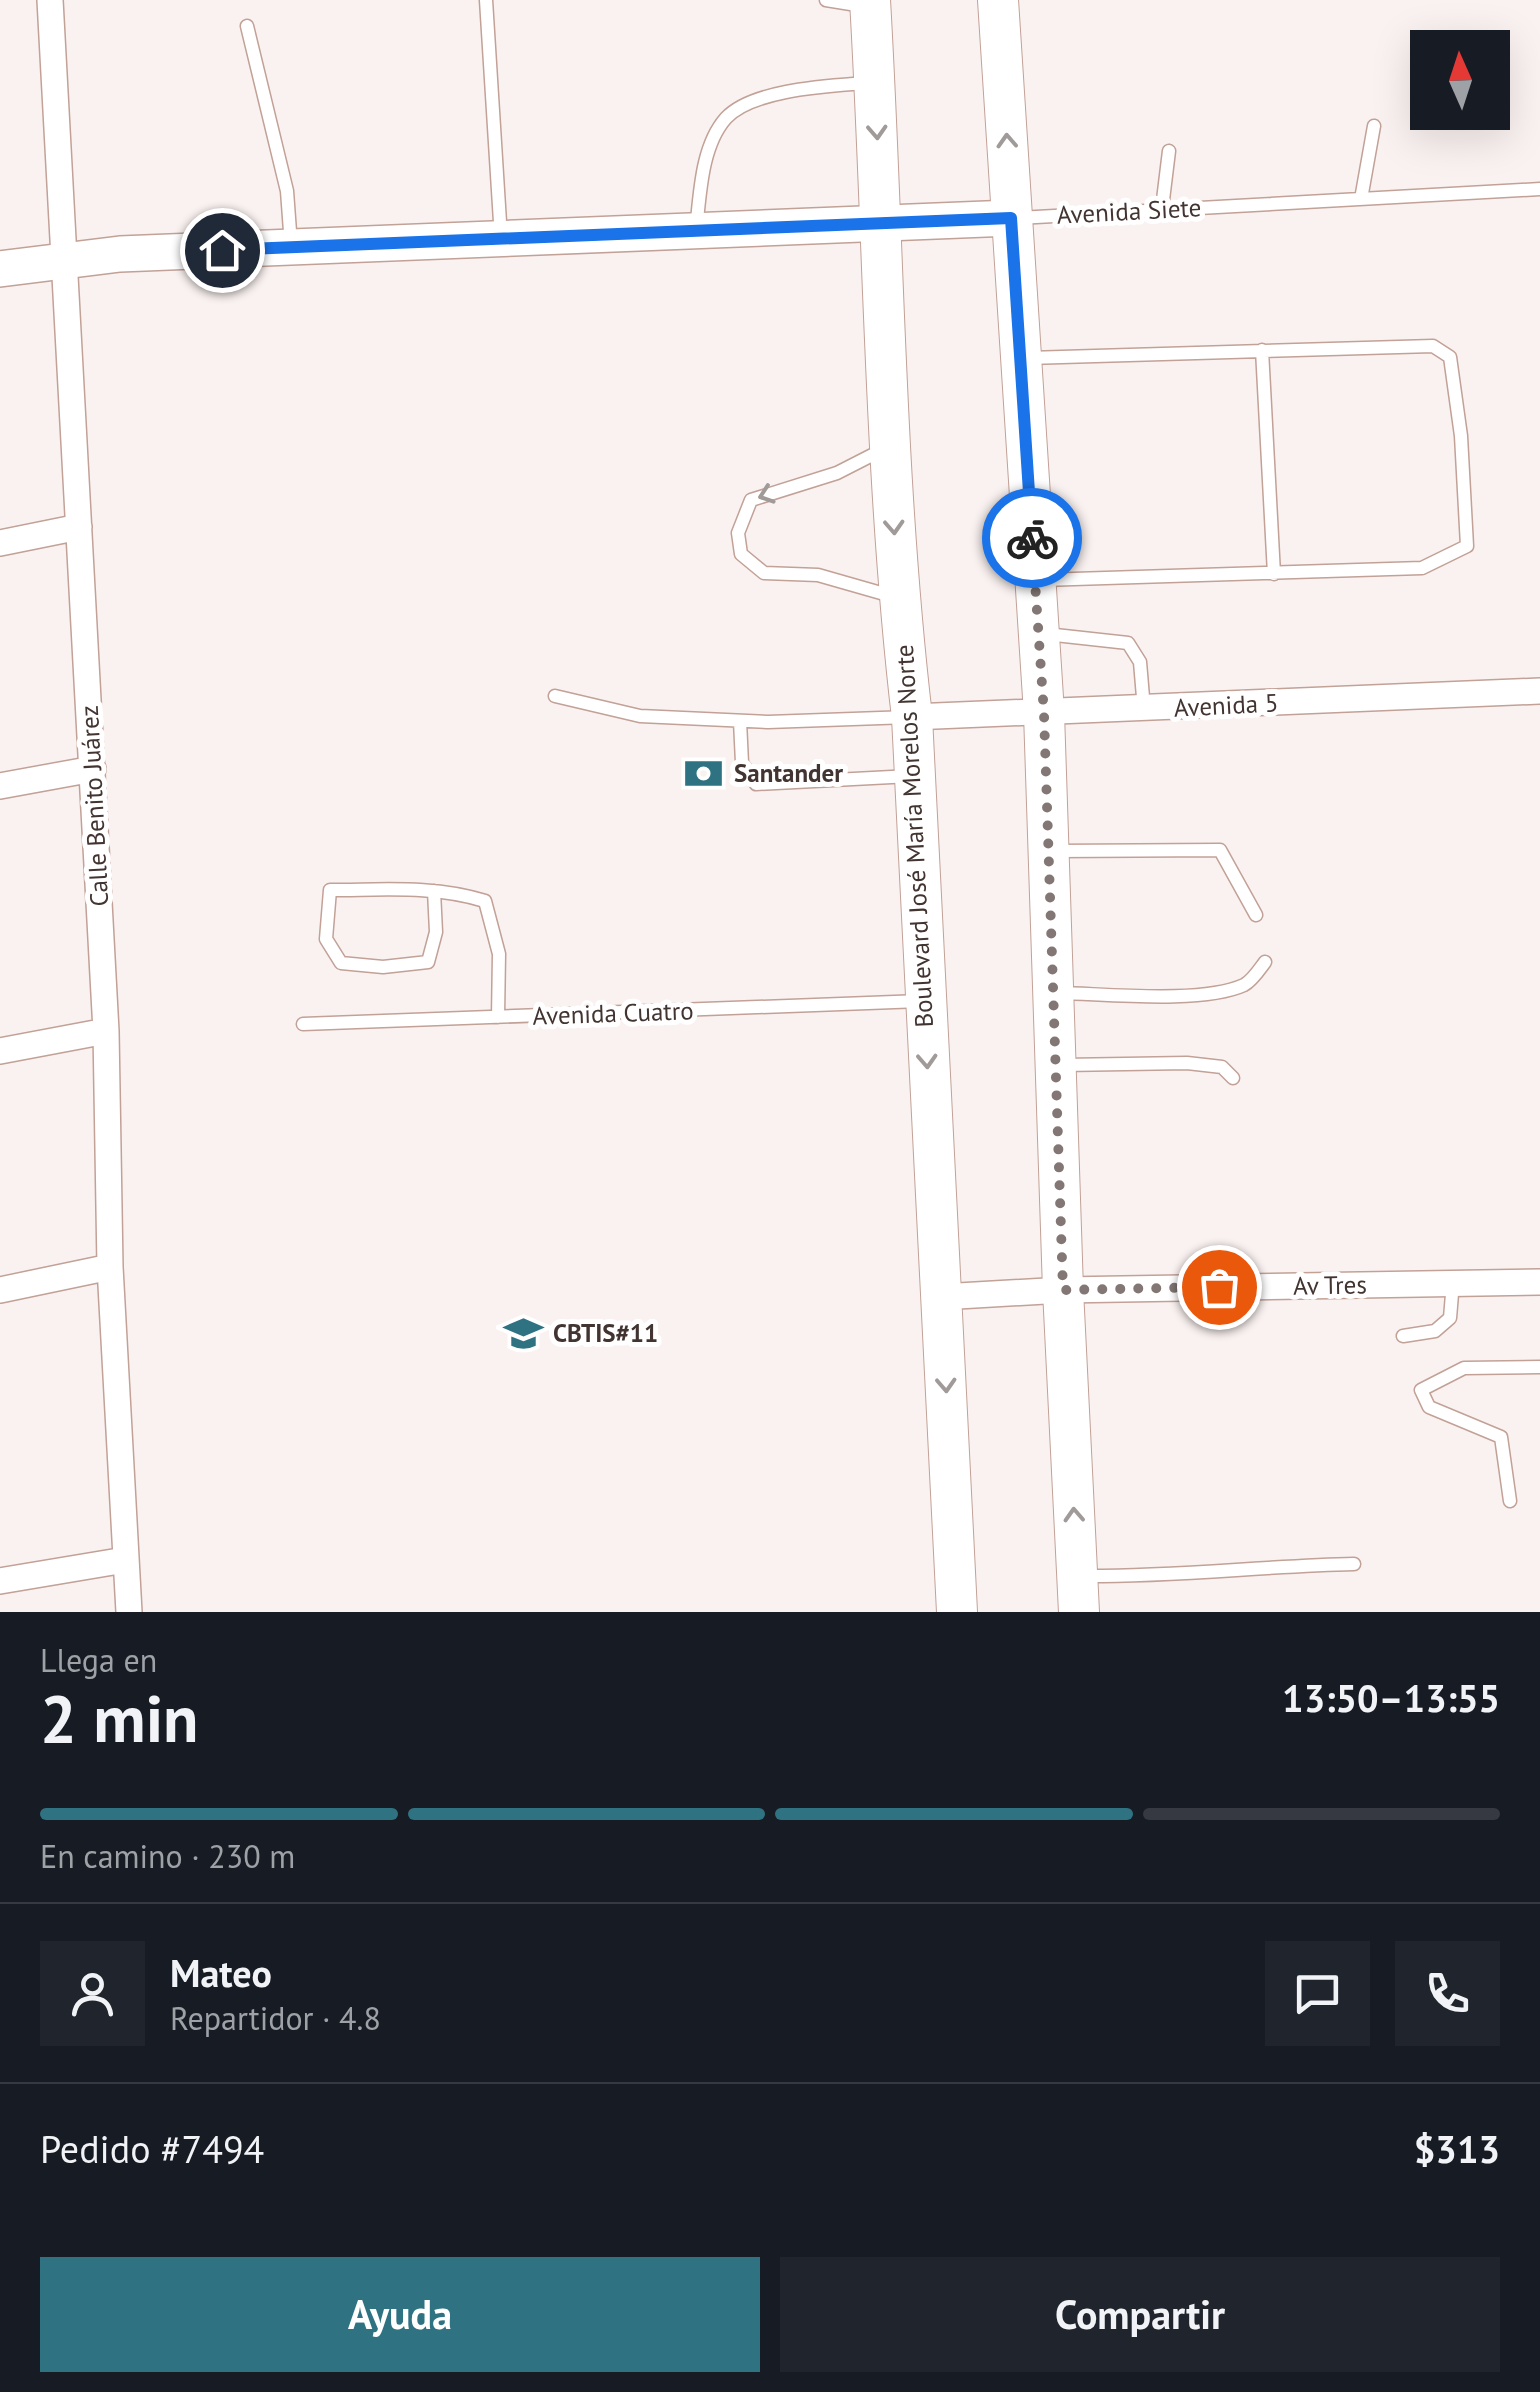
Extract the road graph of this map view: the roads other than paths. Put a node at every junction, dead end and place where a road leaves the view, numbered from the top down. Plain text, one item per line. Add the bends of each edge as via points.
1 (50, 0) edge
2 (486, 0) edge
3 (826, 0) edge
4 (998, 0) edge
5 (870, 4) edge
6 (247, 26) dead end
7 (874, 82) junction
8 (1374, 126) dead end
9 (1169, 151) dead end
10 (1540, 189) edge
11 (1361, 199) junction
12 (1162, 208) junction
13 (1011, 218) junction
14 (882, 225) junction
15 (696, 232) junction
16 (502, 240) junction
17 (291, 248) junction
18 (64, 260) junction
19 (0, 270) edge
20 (1262, 350) junction
21 (1020, 358) junction
22 (889, 447) junction
23 (79, 527) junction
24 (0, 543) edge
25 (1274, 574) junction
26 (1035, 580) junction
27 (898, 598) junction
28 (1038, 634) junction
29 (1540, 691) edge
30 (554, 696) dead end
31 (1144, 709) junction
32 (1044, 714) junction
33 (912, 717) junction
34 (740, 721) junction
35 (93, 769) junction
36 (914, 776) junction
37 (0, 786) edge
38 (1048, 851) junction
39 (434, 890) junction
40 (1256, 915) dead end
41 (1266, 962) dead end
42 (1053, 992) junction
43 (924, 1001) junction
44 (498, 1017) junction
45 (303, 1024) dead end
46 (106, 1032) junction
47 (0, 1050) edge
48 (1056, 1065) junction
49 (1232, 1078) dead end
50 (110, 1267) junction
51 (1453, 1282) junction
52 (1540, 1282) edge
53 (0, 1290) edge
54 (1063, 1290) junction
55 (941, 1297) junction
56 (1403, 1336) dead end
57 (1540, 1367) edge
58 (1510, 1501) dead end
59 (125, 1560) junction
60 (1354, 1564) dead end
61 (0, 1581) edge
62 (1078, 1594) edge
63 (129, 1612) edge
64 (957, 1612) edge

1 - 18 street, Calle Benito Juárez
2 - 16 lane
3 - 5 lane
13 -> 4 main road
5 - 7 main road, Boulevard José María Morelos Norte
6 - 17 lane via 287,191
7 -> 14 main road, Boulevard José María Morelos Norte
7 - 15 lane via 780,92 726,118 704,166
8 - 11 lane
9 - 12 lane
10 - 11 lane, Avenida Siete
11 - 12 lane, Avenida Siete
12 - 13 lane, Avenida Siete
13 - 14 street, Avenida Siete
13 - 21 main road
14 - 15 street, Avenida Siete
14 - 22 main road, Boulevard José María Morelos Norte
15 - 16 street, Avenida Siete
16 - 17 street, Avenida Siete
17 - 18 street, Avenida Siete
18 - 19 street, Avenida Siete
18 - 23 street, Calle Benito Juárez
20 - 21 lane
20 - 25 lane
20 - 25 lane via 1434,346 1450,357 1461,436 1466,546 1422,568
21 - 26 main road
22 -> 27 main road, Boulevard José María Morelos Norte
22 -> 27 lane via 751,500 738,533 741,554 764,574 818,575
23 - 24 street
23 - 35 street, Calle Benito Juárez
25 - 26 lane
26 - 28 main road
27 - 33 main road, Boulevard José María Morelos Norte
28 - 31 lane via 1128,643 1140,662
28 - 32 main road
29 - 31 street, Avenida 5
30 - 34 lane via 640,716
31 - 32 street, Avenida 5
32 - 33 street, Avenida 5
32 - 38 main road
33 - 34 lane
33 - 36 main road, Boulevard José María Morelos Norte
34 - 36 lane via 742,763 756,784
35 - 37 street
35 - 46 street, Calle Benito Juárez
36 - 43 main road, Boulevard José María Morelos Norte
38 - 40 lane via 1220,850
38 - 42 main road
39 - 39 lane via 436,932 428,962 341,964 326,938 330,890
39 - 44 lane via 485,901 500,954
41 - 42 lane via 1247,984 1223,990 1156,996
42 - 48 main road
43 - 44 lane, Avenida Cuatro
43 -> 55 main road, Boulevard José María Morelos Norte
44 - 45 lane, Avenida Cuatro
46 - 47 street
46 - 50 street, Calle Benito Juárez
48 - 49 lane via 1186,1063 1222,1067
48 - 54 main road
50 - 53 street
50 - 59 street, Calle Benito Juárez
51 - 52 street, Av Tres
51 - 54 street, Av Tres
51 - 56 lane via 1450,1318 1435,1331
54 - 55 street, Av Tres
62 -> 54 main road
55 -> 64 main road, Boulevard José María Morelos Norte
57 - 58 lane via 1464,1368 1421,1390 1429,1407 1501,1436
59 - 61 street
59 - 63 street, Calle Benito Juárez
60 - 62 lane via 1166,1577

